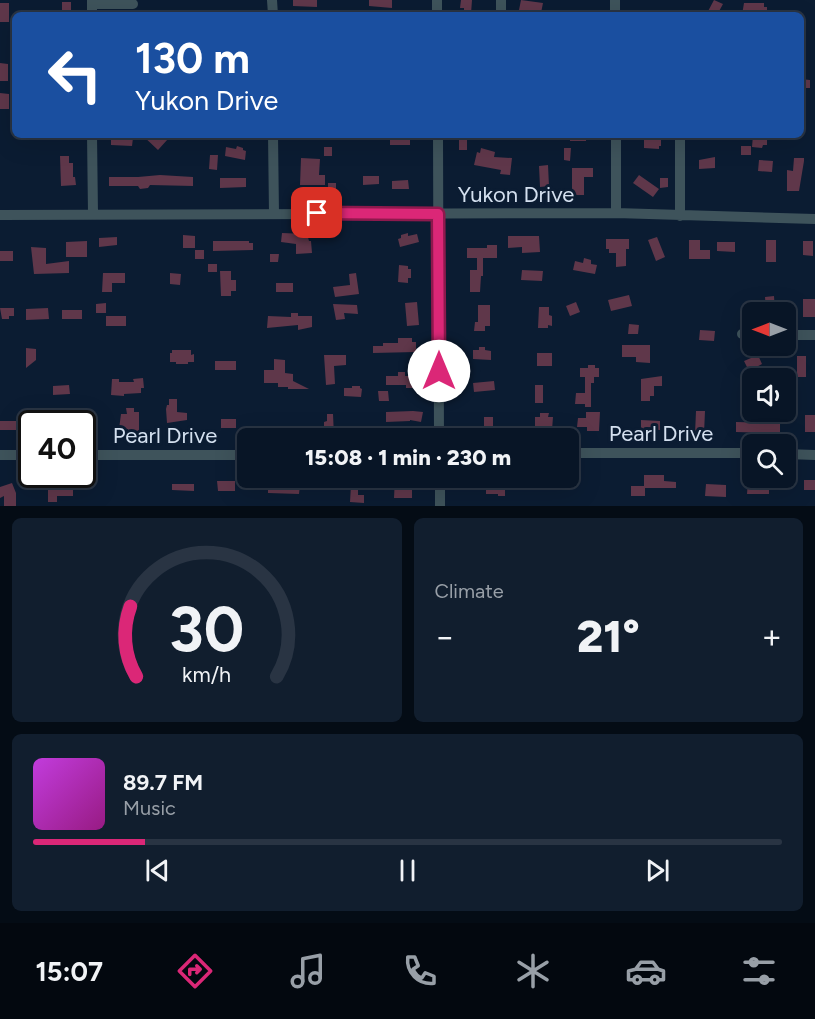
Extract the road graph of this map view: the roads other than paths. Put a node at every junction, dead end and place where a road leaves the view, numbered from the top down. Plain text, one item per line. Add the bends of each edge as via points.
1 (133, 4) dead end
2 (92, 6) edge
3 (92, 138) edge
4 (273, 138) edge
5 (438, 138) edge
6 (616, 138) edge
7 (680, 138) edge
8 (616, 213) junction
9 (93, 214) junction
10 (274, 214) junction
11 (438, 214) junction
12 (0, 215) edge
13 (680, 216) junction
14 (815, 219) edge
15 (796, 335) edge
16 (815, 335) edge
17 (439, 428) edge
18 (579, 453) edge
19 (742, 453) edge
20 (237, 454) edge
21 (796, 454) edge
22 (815, 454) edge
23 (0, 455) edge
24 (18, 455) edge
25 (96, 455) edge
26 (440, 488) edge
27 (440, 506) edge

1 - 2 street
3 - 9 street
4 - 10 street
5 - 11 street
6 - 8 street
7 - 13 street
8 - 11 street, Yukon Drive
8 - 13 street, Yukon Drive
9 - 10 street, Yukon Drive
9 - 12 street, Yukon Drive
10 - 11 street, Yukon Drive
11 - 17 street
13 - 14 street, Yukon Drive
15 - 16 street
18 - 19 street, Pearl Drive
20 - 25 street, Pearl Drive
21 - 22 street
23 - 24 street
26 - 27 street

